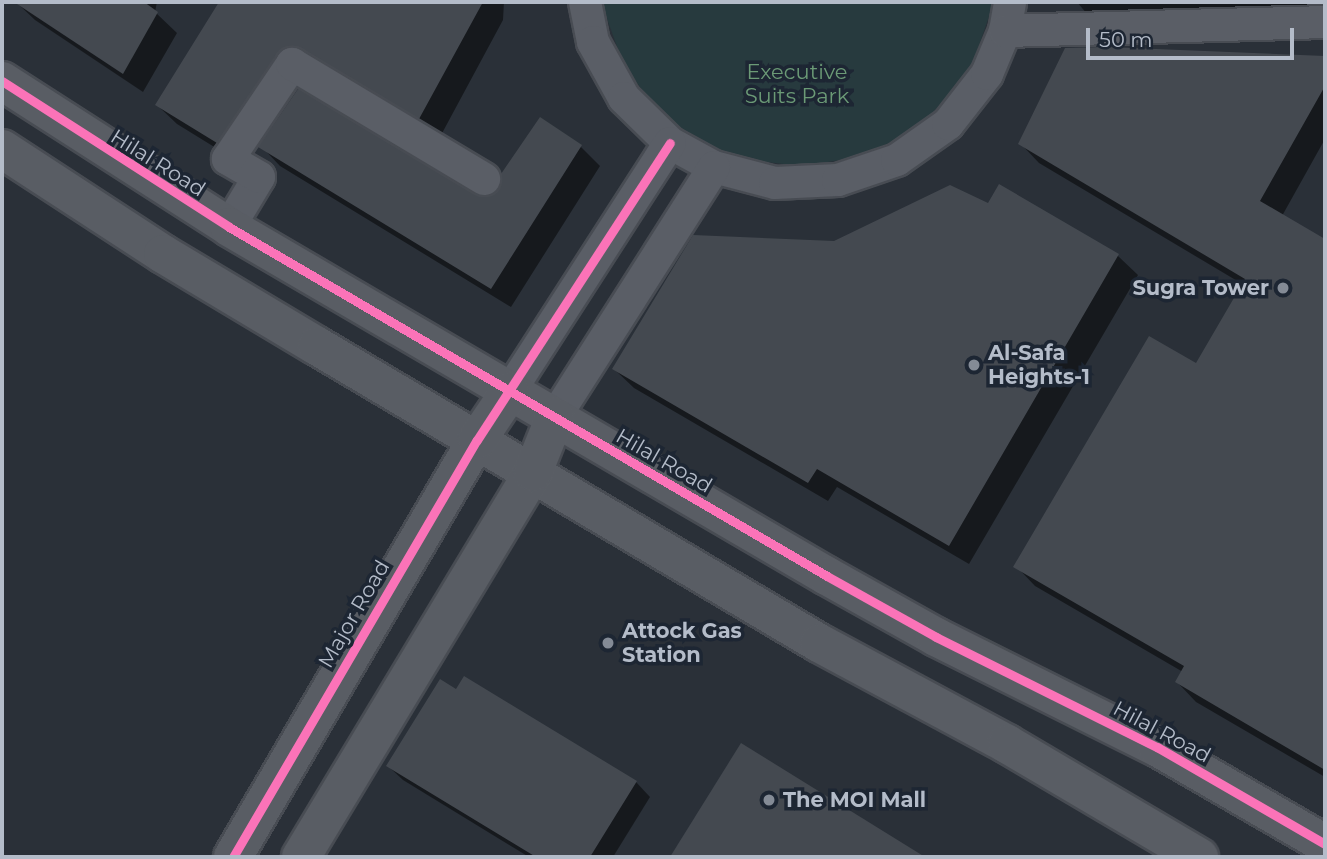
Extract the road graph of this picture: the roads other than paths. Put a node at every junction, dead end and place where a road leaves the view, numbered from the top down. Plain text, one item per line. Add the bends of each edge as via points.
1 (584, 2) edge
2 (1007, 16) edge
3 (1325, 22) edge
4 (2, 81) edge
5 (670, 143) junction
6 (2, 149) edge
7 (714, 167) junction
8 (484, 179) dead end
9 (229, 227) junction
10 (510, 391) junction
11 (555, 417) junction
12 (477, 440) junction
13 (533, 472) junction
14 (1325, 844) edge
15 (233, 857) edge
16 (301, 857) edge
17 (1199, 857) edge

1 - 5 street via 593,42 624,99
2 - 3 street
2 - 7 street via 987,74 948,124 897,160 838,180 775,183
4 - 9 street, Hilal Road
5 - 7 street
5 - 10 street
6 - 12 street via 163,254
7 - 11 street
8 - 9 street via 292,64 228,159 259,177
9 - 10 street, Hilal Road
10 - 11 street, Hilal Road
10 - 12 street, Major Road
11 - 13 street
11 - 14 street, Hilal Road via 912,623 1157,747
12 - 13 street
12 - 15 street, Major Road
13 - 16 street
13 - 17 street via 819,643 1007,744

